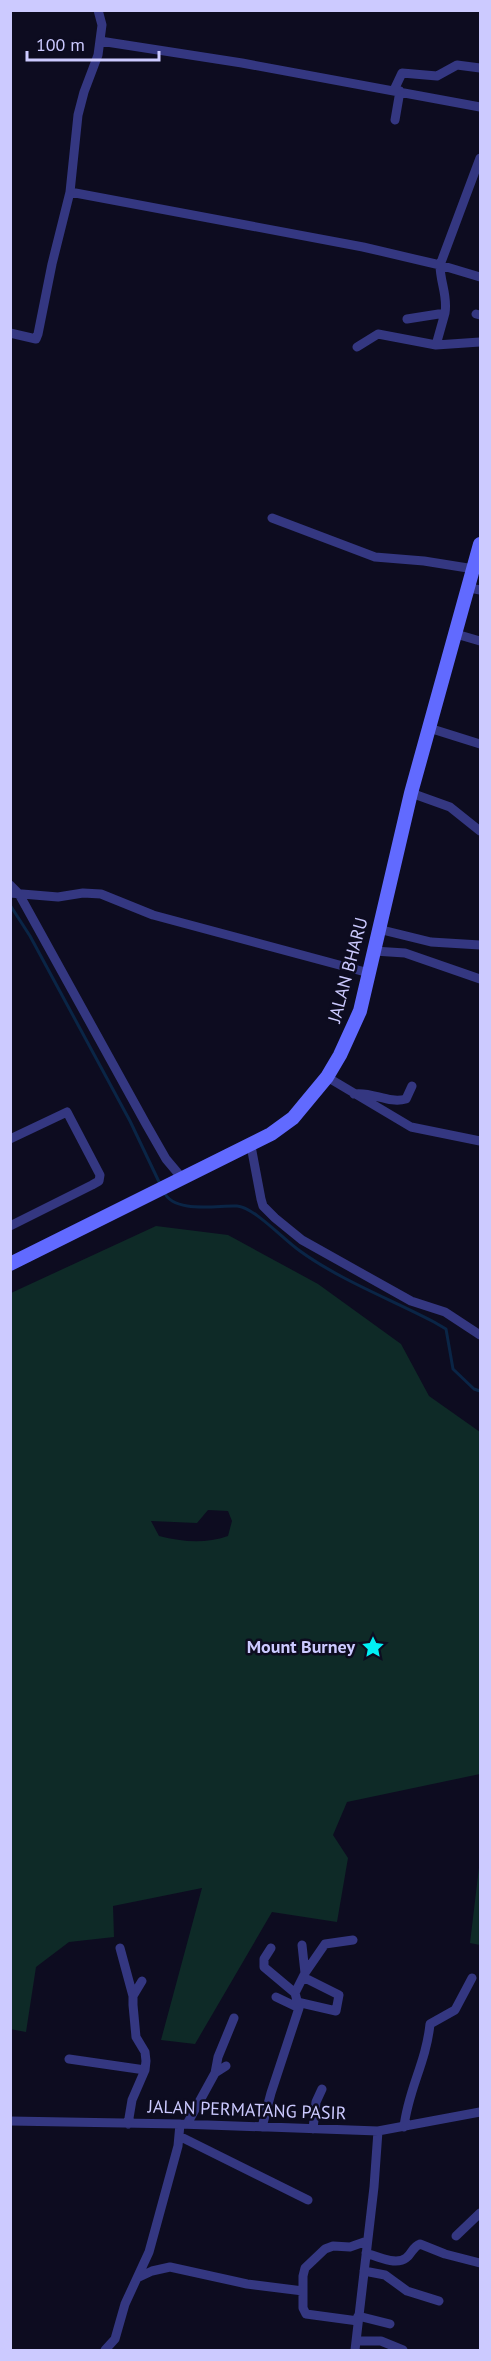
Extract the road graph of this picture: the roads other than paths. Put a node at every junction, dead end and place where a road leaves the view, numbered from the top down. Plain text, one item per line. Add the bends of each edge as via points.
1 (98, 10) edge
2 (100, 41) junction
3 (480, 68) edge
4 (397, 91) junction
5 (480, 107) edge
6 (395, 120) dead end
7 (480, 158) edge
8 (70, 192) junction
9 (440, 265) junction
10 (480, 277) edge
11 (445, 313) junction
12 (407, 319) dead end
13 (10, 333) edge
14 (480, 342) edge
15 (436, 345) junction
16 (357, 347) dead end
17 (272, 518) dead end
18 (480, 544) edge
19 (474, 569) junction
20 (475, 589) edge
21 (456, 634) junction
22 (480, 641) edge
23 (429, 728) junction
24 (480, 744) edge
25 (411, 793) junction
26 (480, 830) edge
27 (10, 885) edge
28 (15, 893) edge
29 (378, 928) junction
30 (480, 945) edge
31 (374, 951) junction
32 (369, 973) junction
33 (480, 979) edge
34 (327, 1077) junction
35 (412, 1086) dead end
36 (354, 1094) junction
37 (10, 1139) edge
38 (480, 1141) edge
39 (251, 1146) junction
40 (176, 1181) junction
41 (10, 1226) edge
42 (10, 1264) edge
43 (480, 1335) edge
44 (353, 1940) dead end
45 (302, 1945) dead end
46 (120, 1948) dead end
47 (272, 1948) dead end
48 (304, 1975) junction
49 (472, 1978) dead end
50 (142, 1981) dead end
51 (133, 1996) junction
52 (276, 1997) dead end
53 (297, 2001) junction
54 (234, 2018) dead end
55 (69, 2059) dead end
56 (226, 2066) dead end
57 (145, 2070) junction
58 (215, 2073) junction
59 (322, 2089) dead end
60 (480, 2112) edge
61 (10, 2121) edge
62 (128, 2124) junction
63 (184, 2124) junction
64 (262, 2127) junction
65 (404, 2127) junction
66 (313, 2129) junction
67 (378, 2131) junction
68 (179, 2136) junction
69 (308, 2200) dead end
70 (480, 2213) edge
71 (456, 2236) dead end
72 (367, 2241) junction
73 (366, 2253) junction
74 (480, 2263) edge
75 (364, 2271) junction
76 (137, 2278) junction
77 (303, 2291) junction
78 (439, 2301) dead end
79 (358, 2318) junction
80 (390, 2324) dead end
81 (355, 2346) edge
82 (105, 2350) edge
83 (403, 2350) edge

1 - 2 street via 102,25
2 - 4 street
2 - 8 street via 78,115
3 - 4 street via 457,65 437,76 402,73
4 - 5 street
4 - 6 street
7 - 9 street
8 - 9 street
8 - 13 street via 36,339
9 - 10 street
9 - 11 street
11 - 12 street
11 - 15 street
14 - 15 street
15 - 16 street via 378,334
17 - 19 street via 375,557
18 - 19 main road, JALAN BHARU
19 - 20 main road, JALAN BHARU
20 - 21 main road, JALAN BHARU
21 - 22 street
21 - 23 main road, JALAN BHARU
23 - 24 street
23 - 25 main road, JALAN BHARU
25 - 26 street via 450,807
25 - 29 main road, JALAN BHARU
27 - 28 street
28 - 32 street via 58,897 101,894 153,915
28 - 40 street
29 - 30 street via 431,942
29 - 31 main road, JALAN BHARU
31 - 32 main road, JALAN BHARU
31 - 33 street via 405,953
32 - 34 main road, JALAN BHARU via 360,1011
34 - 36 street
34 - 39 main road, JALAN BHARU via 293,1118
35 - 36 street via 406,1099 397,1101
36 - 38 street via 411,1127
37 - 41 street via 67,1112 100,1175 92,1185
39 - 40 main road, JALAN BHARU
39 - 43 street via 263,1206 275,1218 302,1240 411,1301 437,1308
40 - 42 main road, JALAN BHARU
44 - 48 street via 325,1944
45 - 48 street
46 - 51 street
47 - 53 street via 264,1959 264,1967
48 - 53 street
48 - 53 street via 339,1995 336,2011
49 - 65 street via 455,2010 430,2024
50 - 51 street
51 - 57 street via 135,2030 145,2052
52 - 53 street
53 - 64 street
54 - 58 street
55 - 57 street
56 - 58 street
57 - 62 street via 132,2100
58 - 63 street
59 - 66 street
60 - 65 street, JALAN PERMATANG PASIR
61 - 62 street, JALAN PERMATANG PASIR
62 - 63 street, JALAN PERMATANG PASIR
63 - 64 street, JALAN PERMATANG PASIR
63 - 68 street
64 - 66 street, JALAN PERMATANG PASIR
65 - 67 street, JALAN PERMATANG PASIR
66 - 67 street, JALAN PERMATANG PASIR
67 - 72 street
68 - 69 street
68 - 76 street via 149,2252
70 - 71 street
72 - 73 street
72 - 77 street via 350,2247 325,2248 303,2271
73 - 74 street via 398,2262 420,2244
73 - 75 street
75 - 78 street via 385,2275 407,2291
75 - 79 street
76 - 77 street via 170,2267 247,2284
76 - 82 street via 115,2339
77 - 79 street via 306,2314
79 - 80 street
79 - 81 street
81 - 83 street via 381,2341

